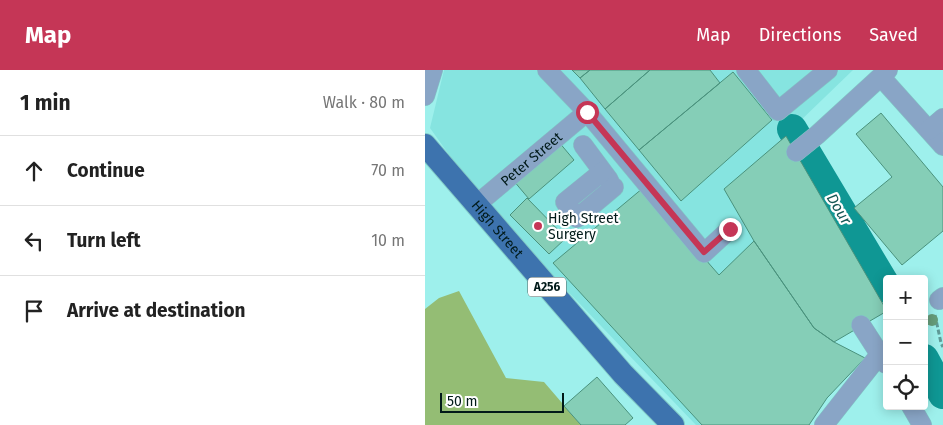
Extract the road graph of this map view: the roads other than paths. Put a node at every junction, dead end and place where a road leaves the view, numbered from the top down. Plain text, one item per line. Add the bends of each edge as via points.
1 (433, 70) edge
2 (547, 70) edge
3 (746, 70) edge
4 (827, 70) edge
5 (884, 74) edge
6 (425, 96) edge
7 (587, 112) junction
8 (936, 124) edge
9 (425, 145) edge
10 (583, 145) dead end
11 (943, 146) edge
12 (796, 152) dead end
13 (635, 170) junction
14 (602, 172) junction
15 (614, 187) junction
16 (476, 205) junction
17 (730, 229) dead end
18 (861, 325) dead end
19 (883, 359) edge
20 (913, 410) edge
21 (673, 425) edge
22 (824, 425) edge
23 (922, 425) edge

1 - 6 street
2 - 7 street
3 - 4 street via 779,111
5 - 8 street
5 - 12 street
7 - 13 street
7 - 16 street, Peter Street
8 - 11 street
9 - 16 main road, High Street / A256
10 - 14 street
13 - 15 street
13 - 17 street via 704,252
14 - 15 street
14 - 15 street via 565,202 577,218
16 - 21 main road, High Street / A256 via 623,374
18 - 19 street
19 - 22 street
20 - 23 street

